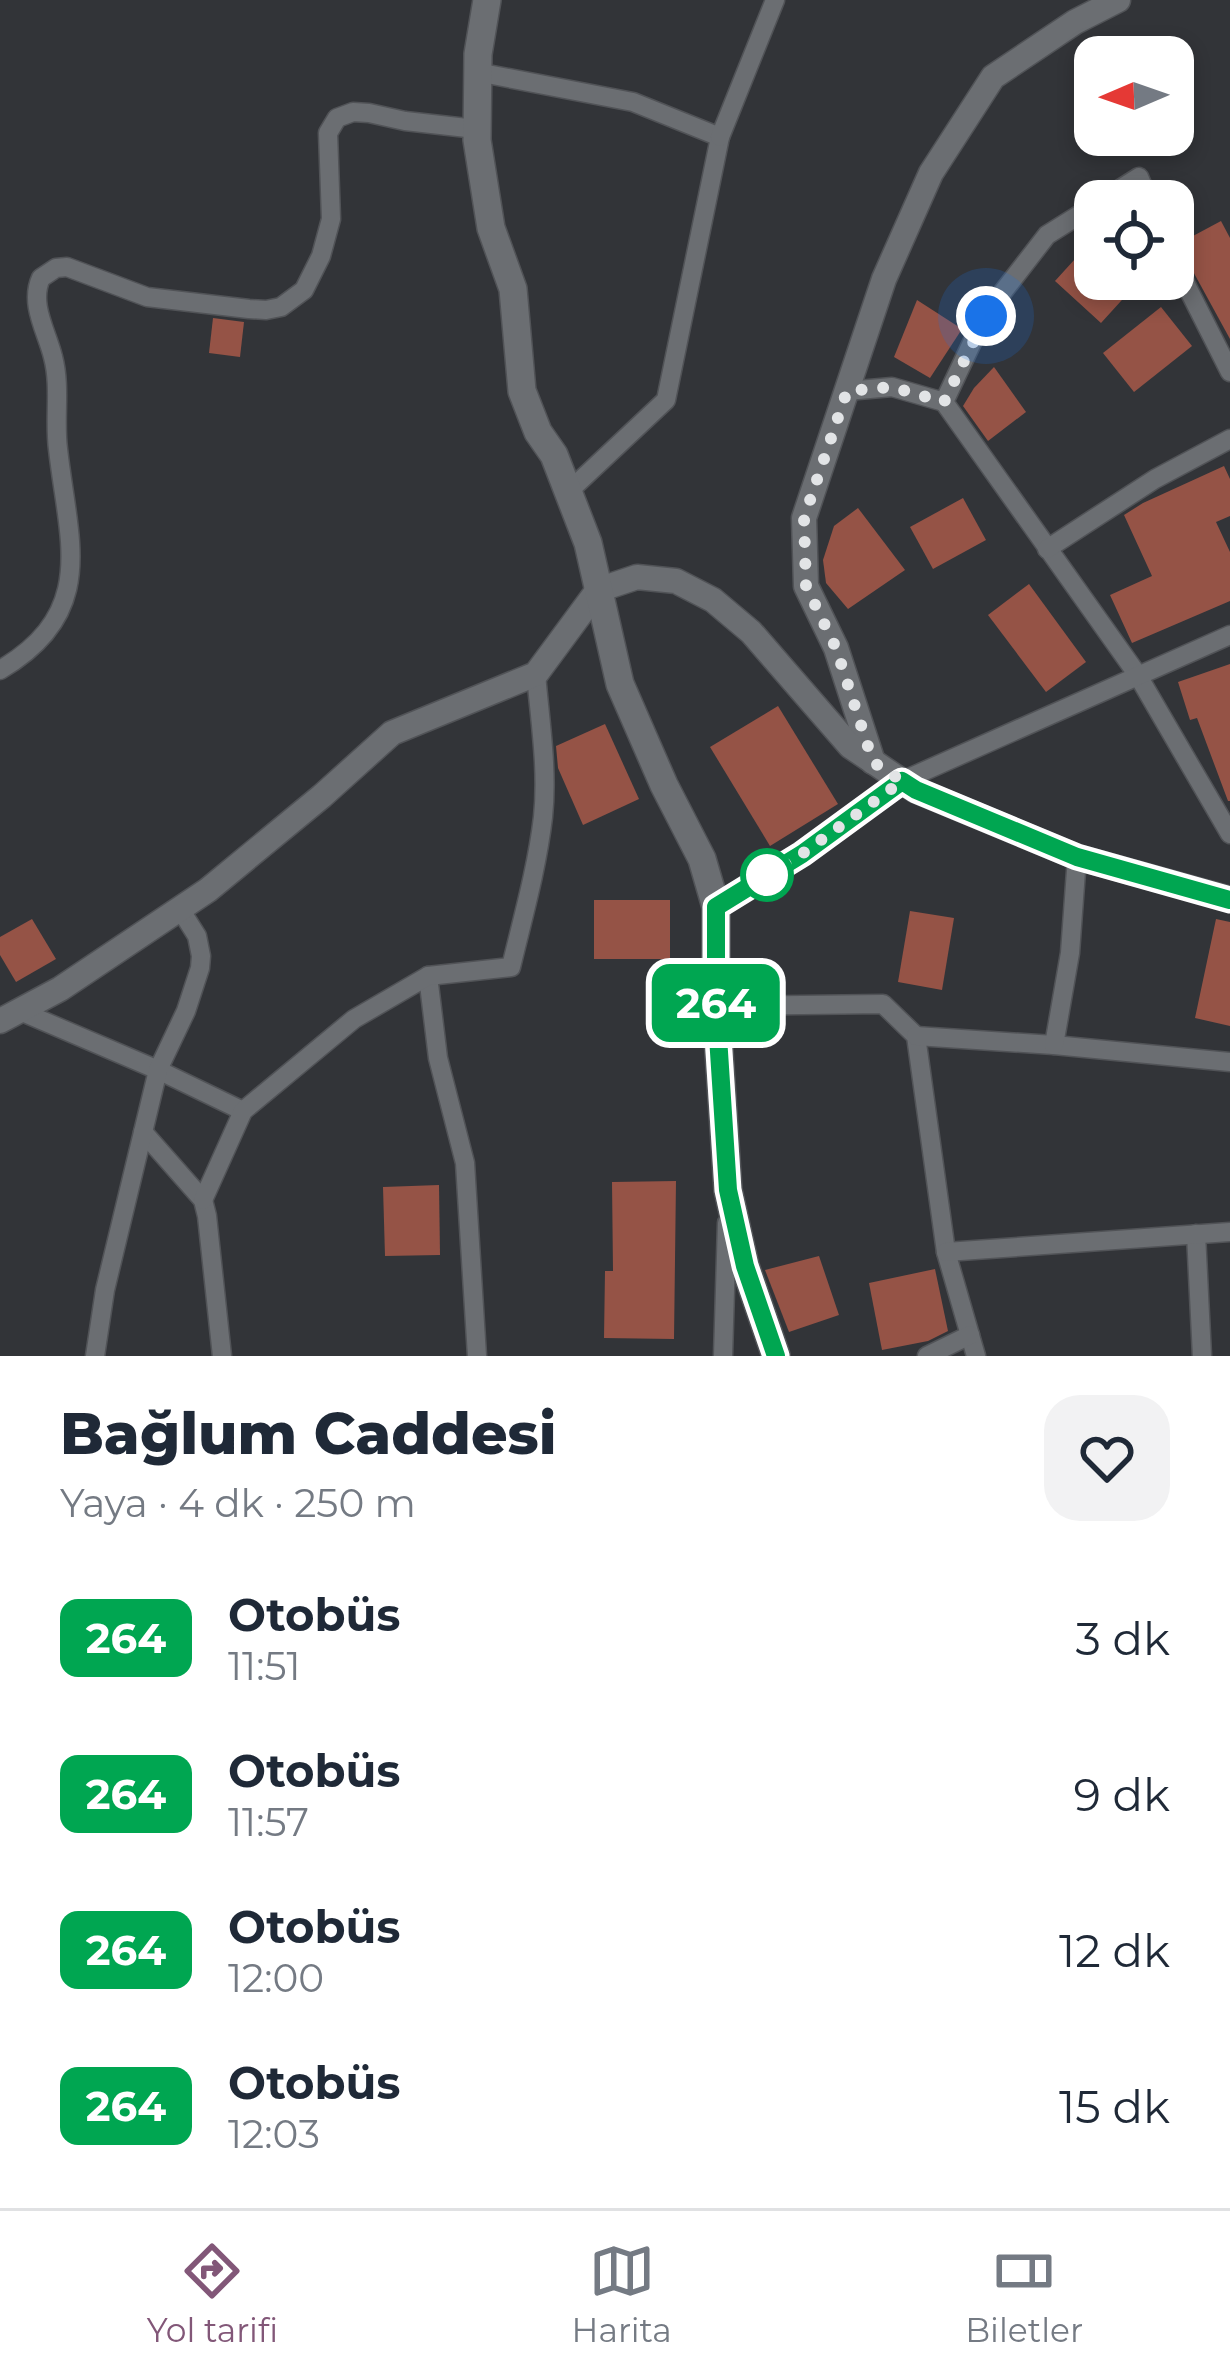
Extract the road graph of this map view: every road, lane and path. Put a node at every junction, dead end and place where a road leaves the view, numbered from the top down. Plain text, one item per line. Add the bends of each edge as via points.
1 (487, 0) edge
2 (775, 0) edge
3 (1118, 0) edge
4 (477, 72) junction
5 (476, 129) junction
6 (720, 136) junction
7 (1074, 219) edge
8 (1194, 300) edge
9 (1230, 372) edge
10 (847, 391) junction
11 (944, 402) junction
12 (1230, 439) edge
13 (567, 493) junction
14 (1047, 549) junction
15 (598, 590) junction
16 (1230, 635) edge
17 (0, 670) edge
18 (536, 674) junction
19 (1137, 674) junction
20 (873, 762) junction
21 (902, 781) junction
22 (1230, 834) edge
23 (1077, 857) junction
24 (1230, 899) edge
25 (716, 907) junction
26 (180, 909) junction
27 (428, 976) junction
28 (716, 1006) junction
29 (10, 1016) edge
30 (916, 1036) junction
31 (1054, 1046) junction
32 (1230, 1062) edge
33 (158, 1070) junction
34 (244, 1111) junction
35 (143, 1132) junction
36 (728, 1190) junction
37 (202, 1200) junction
38 (1230, 1232) edge
39 (1196, 1234) junction
40 (946, 1252) junction
41 (970, 1335) junction
42 (95, 1356) edge
43 (221, 1356) edge
44 (477, 1356) edge
45 (724, 1356) edge
46 (776, 1356) edge
47 (927, 1356) edge
48 (976, 1356) edge
49 (1202, 1356) edge

1 - 4 main road
2 - 6 street
3 - 10 street via 993,77 931,173
4 - 5 main road
4 - 6 street via 633,101
5 - 13 main road via 491,228 513,289 522,391
5 - 17 street via 369,113 338,118 328,133 331,219 321,256 304,290 281,307 147,297 67,267 41,278 36,299 56,372 73,558 58,612
6 - 13 street via 666,400
7 - 11 street via 1036,248 986,316
8 - 9 street
10 - 11 street via 892,387
10 - 20 street via 804,518 806,586
11 - 14 street
12 - 14 street
13 - 15 main road
14 - 19 street
15 - 18 street
15 - 20 street via 637,577 676,581 713,600
15 - 25 main road via 620,684 702,859
16 - 19 street
18 - 26 street via 392,733
18 - 27 street via 543,815 512,967
19 - 21 street
19 - 22 street
20 - 21 street
21 - 23 street
21 - 25 street
23 - 24 street
23 - 31 street
25 - 28 main road
26 - 29 street
26 - 33 street via 197,935 200,968
27 - 34 street via 354,1019
27 - 44 street via 438,1058 465,1162
28 - 30 street via 883,1004
28 - 36 main road
29 - 33 street
30 - 31 street
30 - 40 street
31 - 32 street
33 - 34 street
33 - 35 street
34 - 37 street
35 - 37 street
35 - 42 street
36 - 45 street
36 - 46 main road
37 - 43 street
38 - 39 street
39 - 40 street
39 - 49 street
40 - 41 street
41 - 47 street
41 - 48 street

